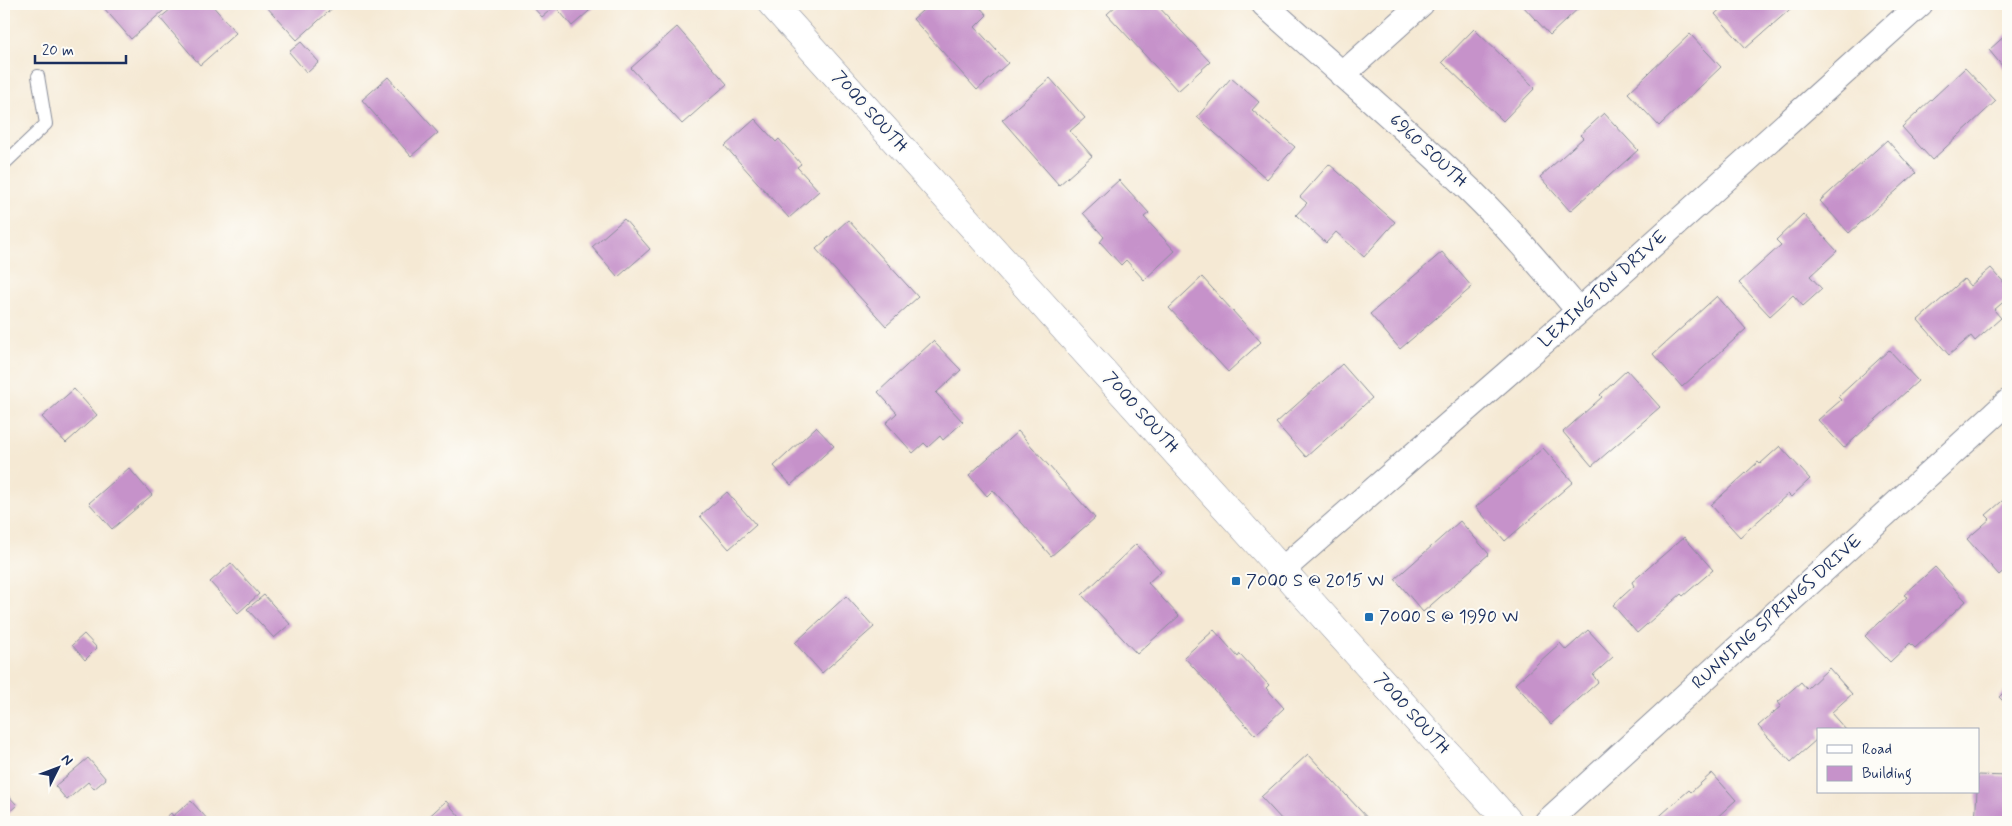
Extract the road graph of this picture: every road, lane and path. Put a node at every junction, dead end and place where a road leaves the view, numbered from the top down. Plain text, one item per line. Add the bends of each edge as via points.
1 (772, 4) edge
2 (1264, 4) edge
3 (1421, 4) edge
4 (1920, 4) edge
5 (1342, 75) junction
6 (38, 76) dead end
7 (4, 164) edge
8 (1579, 311) junction
9 (2008, 402) edge
10 (1282, 570) junction
11 (1509, 822) edge
12 (1546, 822) edge

1 - 10 main road, 7000 SOUTH
2 - 5 street, 6960 SOUTH
3 - 5 street
4 - 8 street, LEXINGTON DRIVE
5 - 8 street, 6960 SOUTH via 1474,194
6 - 7 lane via 46,124
8 - 10 street, LEXINGTON DRIVE
9 - 12 street, RUNNING SPRINGS DRIVE
10 - 11 main road, 7000 SOUTH

